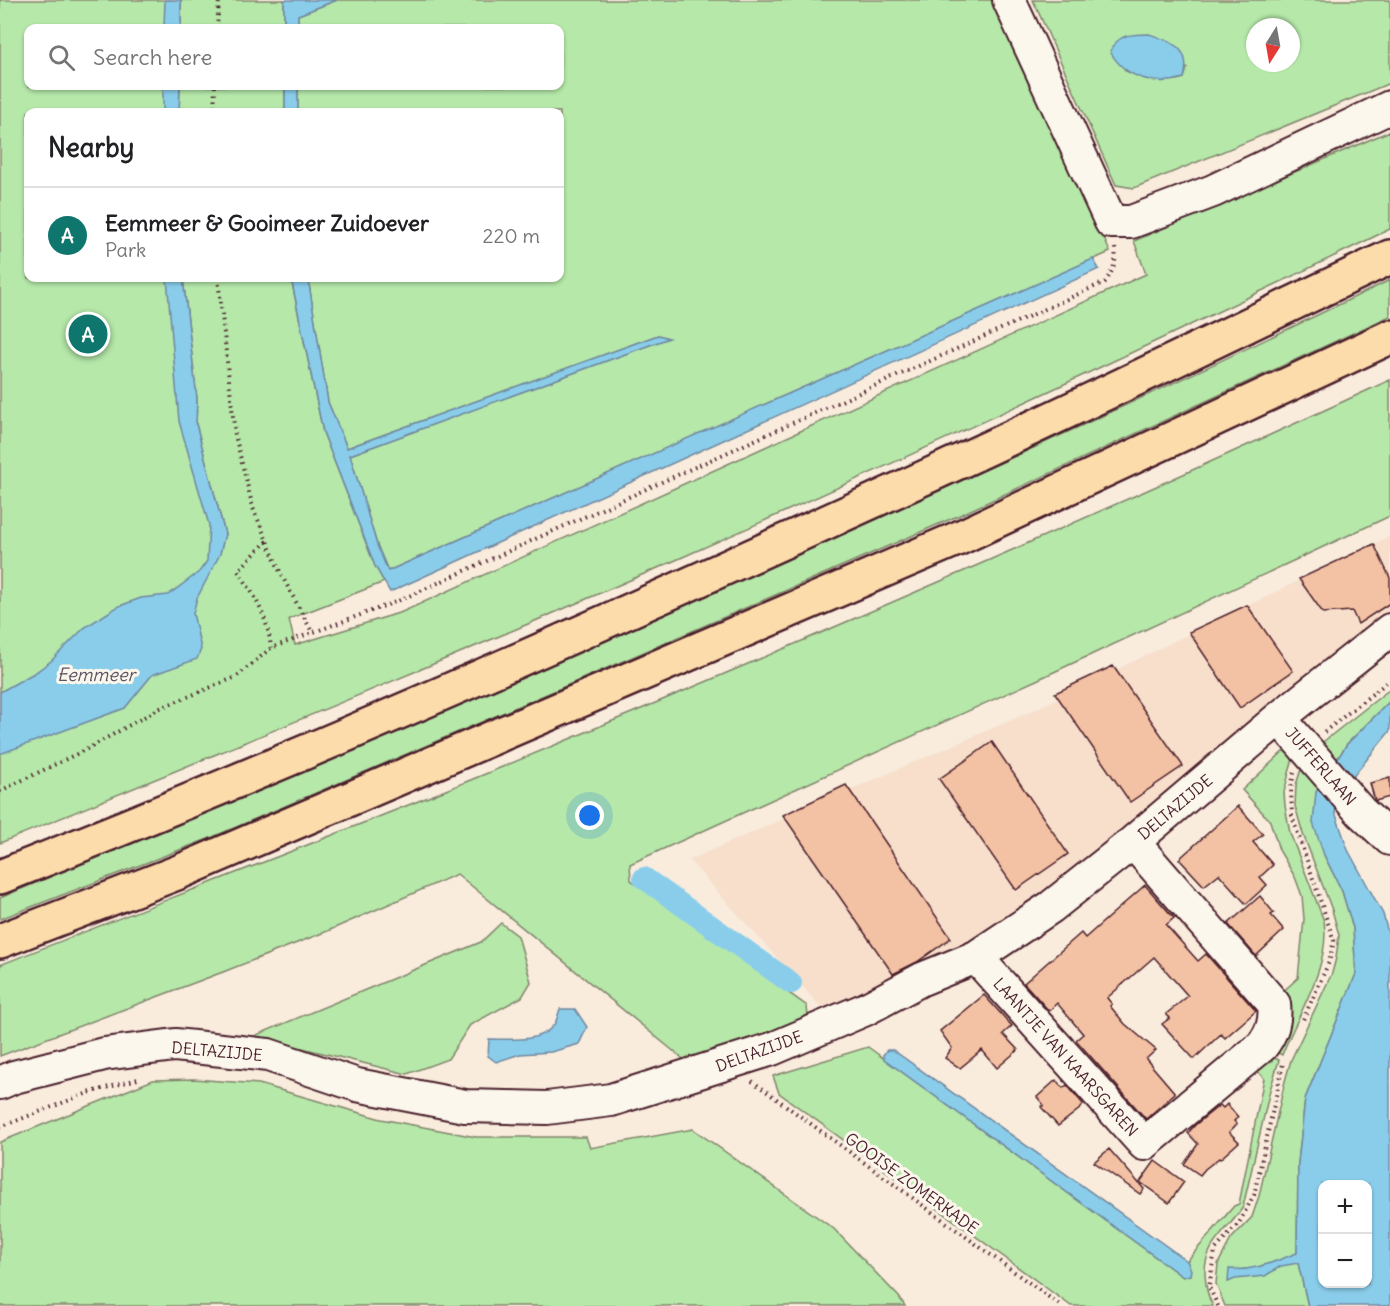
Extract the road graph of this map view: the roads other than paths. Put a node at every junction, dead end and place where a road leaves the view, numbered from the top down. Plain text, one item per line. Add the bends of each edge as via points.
1 (1010, 0) edge
2 (1390, 107) edge
3 (1390, 257) edge
4 (1390, 337) edge
5 (1390, 630) edge
6 (1280, 718) junction
7 (1390, 839) edge
8 (1133, 842) junction
9 (0, 877) edge
10 (0, 941) edge
11 (976, 957) junction
12 (7, 1080) edge

1 - 2 street via 1111,222 1131,222 1214,191
3 - 9 highway via 943,469 509,663 176,808
4 - 10 highway via 959,538 179,872
5 - 6 street, DELTAZIJDE
6 - 7 street, JUFFERLAAN via 1361,812
6 - 8 street, DELTAZIJDE
8 - 11 street, DELTAZIJDE via 1051,907
8 - 11 street, LAANTJE VAN KAARSGAREN via 1274,1004 1275,1012 1270,1035 1262,1046 1144,1144
11 - 12 street, DELTAZIJDE via 772,1049 611,1100 547,1108 465,1106 357,1085 268,1055 175,1045 104,1054

